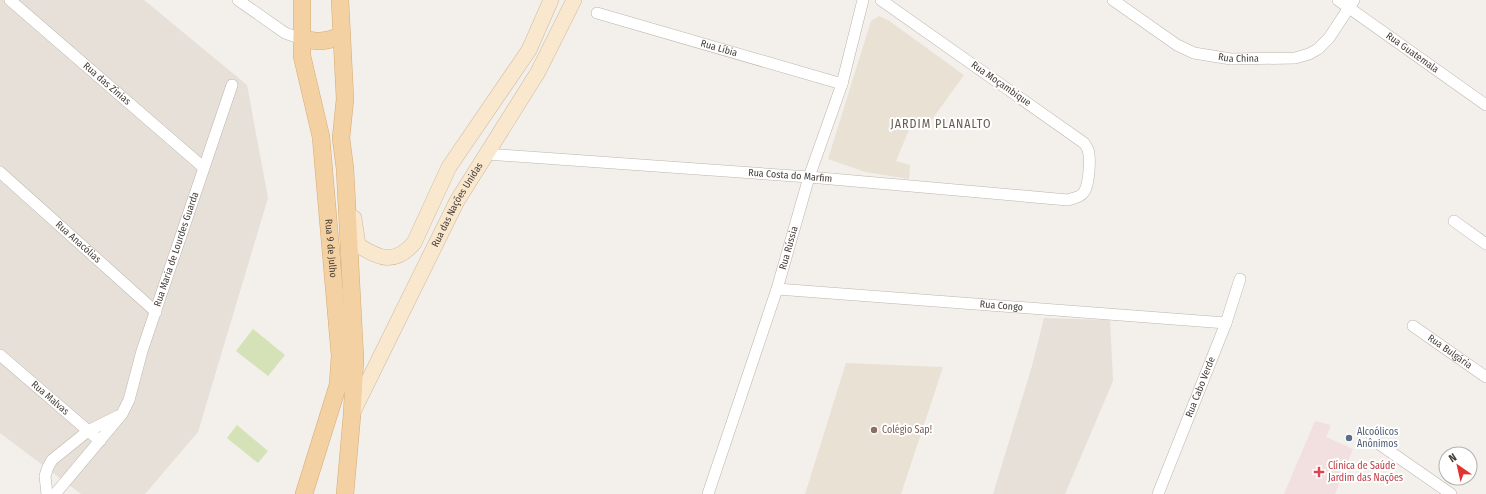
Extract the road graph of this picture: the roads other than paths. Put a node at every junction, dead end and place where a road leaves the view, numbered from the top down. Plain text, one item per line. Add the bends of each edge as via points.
1 (10, 0) edge
2 (238, 0) edge
3 (302, 0) edge
4 (340, 0) edge
5 (550, 0) edge
6 (574, 0) edge
7 (863, 0) edge
8 (881, 0) edge
9 (1113, 0) edge
10 (1338, 0) edge
11 (1351, 4) edge
12 (597, 13) dead end
13 (342, 35) junction
14 (302, 39) junction
15 (842, 84) junction
16 (232, 85) dead end
17 (1486, 105) edge
18 (486, 154) junction
19 (203, 167) junction
20 (345, 169) junction
21 (0, 172) edge
22 (809, 177) junction
23 (1087, 186) joint
24 (1454, 221) dead end
25 (1486, 244) edge
26 (1240, 279) dead end
27 (777, 289) junction
28 (156, 312) junction
29 (1226, 323) junction
30 (1413, 326) dead end
31 (0, 355) edge
32 (1486, 377) edge
33 (338, 385) junction
34 (122, 414) junction
35 (352, 415) junction
36 (88, 431) junction
37 (1372, 439) dead end
38 (100, 442) junction
39 (56, 493) edge
40 (304, 494) edge
41 (315, 494) edge
42 (345, 494) edge
43 (708, 494) edge
44 (1158, 494) edge
45 (1451, 494) edge

1 - 19 street, Rua das Zínias
2 - 14 street via 285,33
3 - 14 main road, Rua 9 de Julho
4 - 13 main road, Rua 9 de Julho
5 - 20 main road, Rua das Nações Unidas via 529,50 450,167 414,243 406,252 382,258 358,245
6 - 18 main road, Rua das Nações Unidas via 538,72
7 - 15 street, Rua Rússia
8 - 23 street, Rua Moçambique via 1084,143 1089,154
9 - 11 street, Rua China via 1177,45 1194,53 1231,59 1295,58 1309,54 1329,38
10 - 11 street, Rua Guatemala
11 - 17 street, Rua Guatemala
12 - 15 street, Rua Líbia
13 - 14 main road via 322,42
13 - 20 main road, Rua 9 de Julho via 345,99 341,138
14 - 33 main road, Rua 9 de Julho via 302,56 321,137 340,356
15 - 22 street, Rua Rússia
16 - 19 street, Rua Maria de Lourdes Guarda
18 - 22 street, Rua Costa do Marfim
18 - 35 main road, Rua das Nações Unidas via 457,201
19 - 28 street, Rua Maria de Lourdes Guarda
20 - 35 main road, Rua 9 de Julho via 355,359
21 - 28 street, Rua Anacólias
22 - 23 street, Rua Costa do Marfim via 1068,200 1084,193
22 - 27 street, Rua Rússia
24 - 25 street
26 - 29 street, Rua Cabo Verde
27 - 29 street, Rua Congo
27 - 43 street, Rua Rússia
28 - 34 street, Rua Maria de Lourdes Guarda via 129,400
29 - 44 street, Rua Cabo Verde
30 - 32 street, Rua Bulgária
31 - 36 street, Rua Malvas
33 - 40 main road, Rua 9 de Julho
33 - 41 main road via 340,406 316,483
34 - 36 street, Rua Maria de Lourdes Guarda
34 - 38 street, Rua Maria de Lourdes Guarda
35 - 42 main road, Rua 9 de Julho
36 - 38 street, Rua Malvas
36 - 39 street, Rua Maria de Lourdes Guarda via 48,467 46,476
37 - 45 street
38 - 39 street, Rua Maria de Lourdes Guarda

